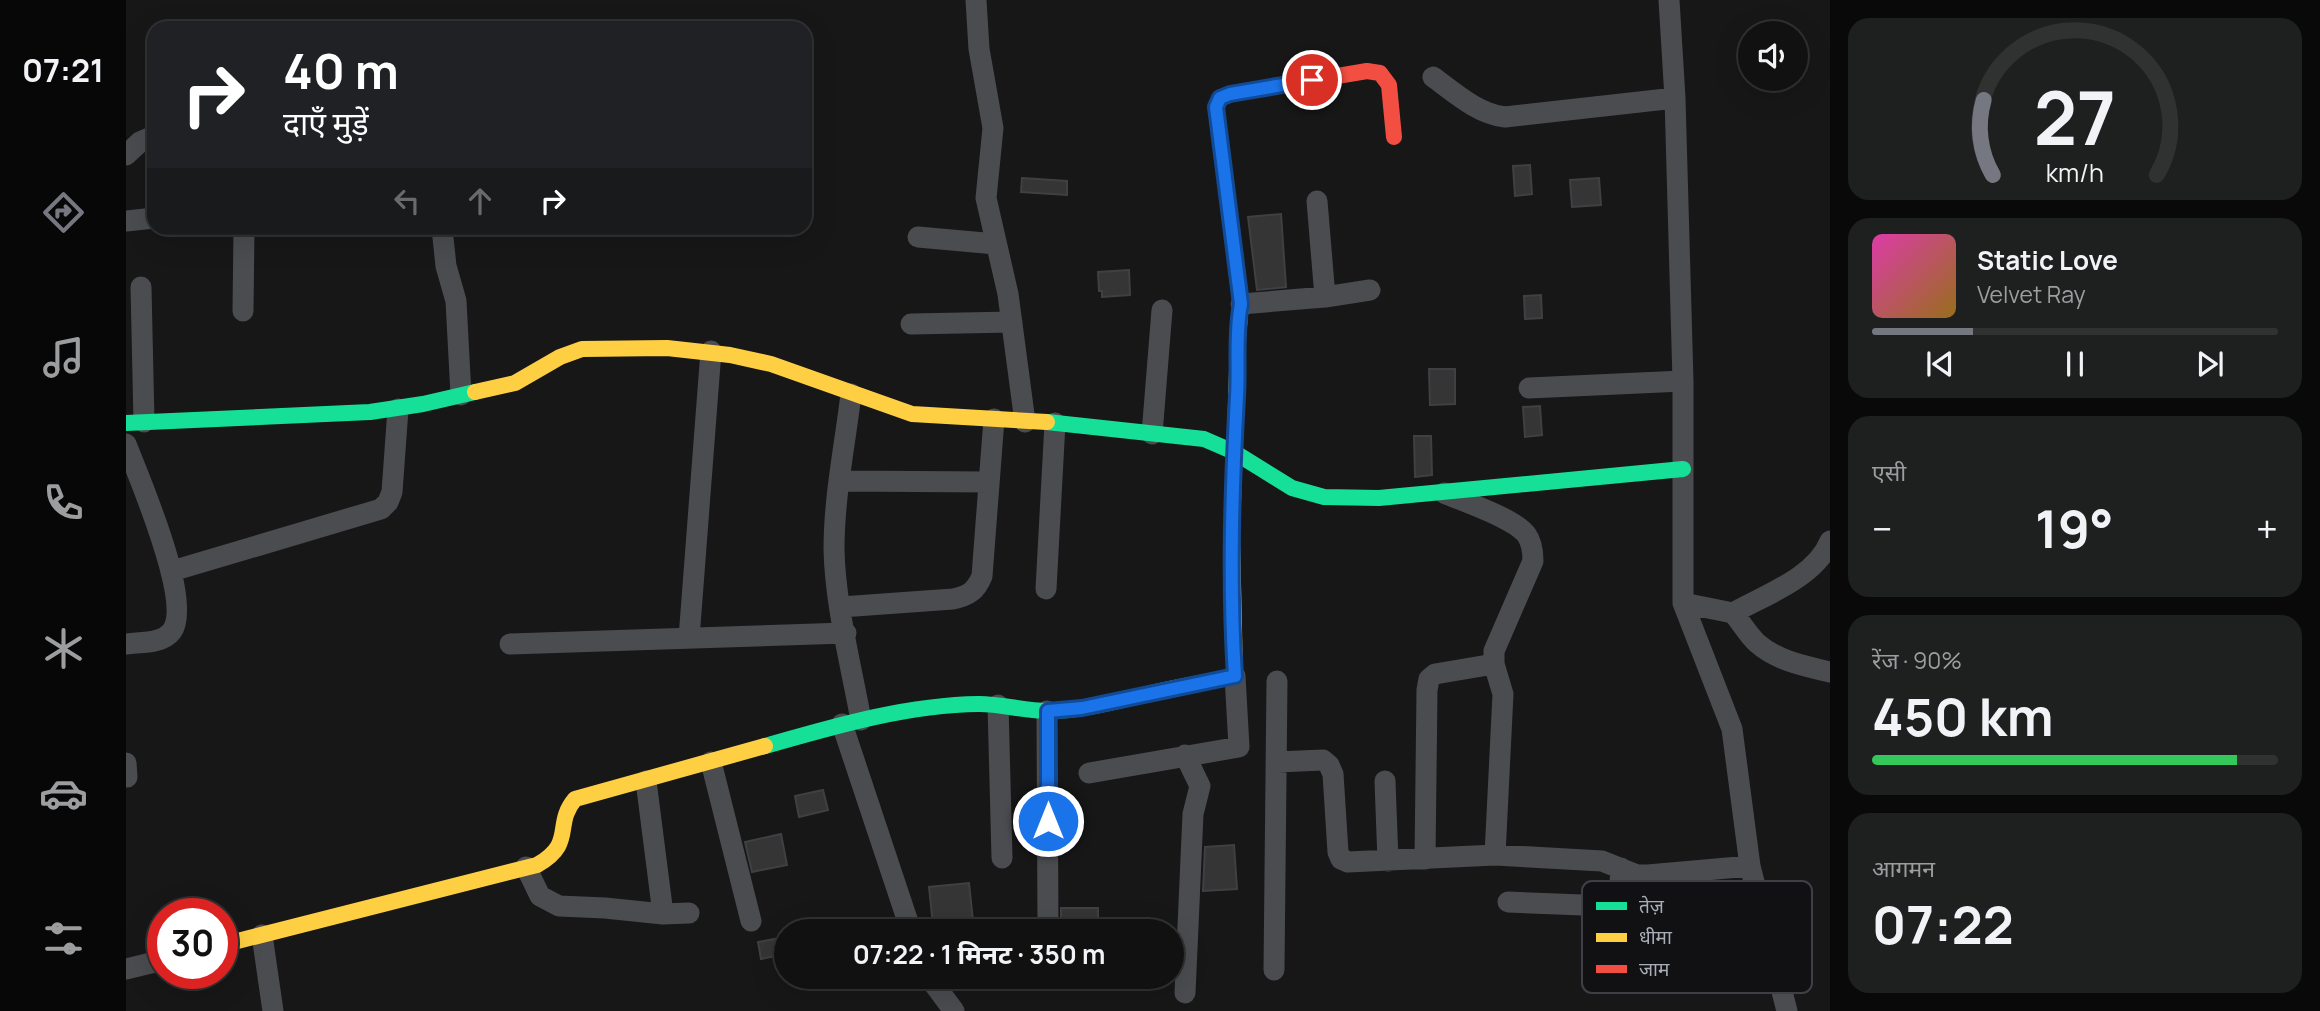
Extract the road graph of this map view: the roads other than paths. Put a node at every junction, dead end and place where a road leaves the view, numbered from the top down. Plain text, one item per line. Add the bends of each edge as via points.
1 (976, 0) edge
2 (1669, 0) edge
3 (1433, 77) dead end
4 (1675, 98) junction
5 (1394, 137) dead end
6 (147, 139) edge
7 (126, 155) edge
8 (1317, 201) dead end
9 (147, 219) edge
10 (126, 221) edge
11 (244, 235) edge
12 (443, 235) edge
13 (918, 237) dead end
14 (996, 244) junction
15 (141, 287) dead end
16 (1370, 290) dead end
17 (1325, 297) junction
18 (1241, 304) junction
19 (1163, 310) dead end
20 (243, 311) dead end
21 (1012, 322) junction
22 (911, 324) dead end
23 (711, 351) junction
24 (1684, 381) junction
25 (1529, 388) dead end
26 (851, 394) junction
27 (461, 395) junction
28 (398, 409) junction
29 (994, 419) junction
30 (1025, 422) junction
31 (135, 423) edge
32 (1055, 424) junction
33 (1152, 434) junction
34 (126, 444) edge
35 (1234, 452) junction
36 (1683, 469) junction
37 (840, 481) junction
38 (989, 482) junction
39 (1442, 492) junction
40 (1830, 541) edge
41 (172, 571) junction
42 (1046, 589) dead end
43 (1683, 603) junction
44 (841, 607) junction
45 (1733, 612) junction
46 (846, 633) junction
47 (690, 638) junction
48 (510, 644) dead end
49 (126, 645) edge
50 (1494, 664) junction
51 (1830, 672) edge
52 (1235, 676) junction
53 (1277, 681) dead end
54 (998, 705) junction
55 (1048, 711) junction
56 (852, 722) junction
57 (1239, 747) junction
58 (1277, 754) junction
59 (1185, 755) junction
60 (711, 762) junction
61 (1089, 773) dead end
62 (646, 781) junction
63 (1385, 781) dead end
64 (1495, 855) junction
65 (1002, 858) dead end
66 (1425, 859) junction
67 (1388, 861) junction
68 (1750, 866) junction
69 (526, 867) junction
70 (1620, 868) junction
71 (1620, 881) edge
72 (1754, 881) edge
73 (1508, 902) dead end
74 (1582, 905) edge
75 (689, 913) dead end
76 (663, 914) junction
77 (908, 919) edge
78 (1048, 919) edge
79 (751, 921) dead end
80 (262, 935) junction
81 (238, 941) edge
82 (147, 964) edge
83 (126, 969) edge
84 (1274, 970) dead end
85 (938, 989) edge
86 (1185, 993) dead end
87 (1782, 993) edge
88 (273, 1011) edge
89 (954, 1011) edge
90 (1787, 1011) edge

1 - 14 street via 993,128 986,198
2 - 4 street
3 - 4 street via 1491,116
4 - 24 street
5 - 18 street via 1389,85 1380,73 1367,71 1220,98 1216,117
6 - 7 street
8 - 17 street
9 - 10 street
11 - 20 street
12 - 27 street via 456,301
13 - 14 street
14 - 21 street
15 - 31 street
16 - 17 street
17 - 18 street
18 - 35 street
19 - 33 street
21 - 22 street
21 - 30 street
23 - 26 street via 792,369
23 - 27 street via 657,347 577,350 515,383
23 - 47 street
24 - 25 street
24 - 36 street
26 - 29 street via 912,414
26 - 37 street
27 - 28 street
28 - 31 street
28 - 41 street via 392,492 381,509
29 - 30 street
29 - 38 street
30 - 32 street
32 - 33 street
32 - 42 street
33 - 35 street via 1204,439
34 - 41 street
35 - 39 street via 1292,488 1324,497
35 - 52 street via 1230,605
36 - 39 street
36 - 43 street
37 - 38 street
37 - 44 street via 834,552
38 - 44 street via 982,576 976,589 953,599
39 - 50 street via 1514,524 1533,549 1533,561 1494,651
40 - 45 street via 1819,562 1804,574
41 - 49 street via 177,621 170,633 160,640
43 - 45 street
43 - 68 street via 1732,729
44 - 46 street
45 - 51 street via 1757,643 1797,665
46 - 47 street
46 - 56 street
47 - 48 street
50 - 64 street via 1503,694
50 - 66 street via 1434,674 1429,680
52 - 55 street
52 - 57 street
53 - 58 street
54 - 55 street
54 - 56 street via 899,712
54 - 65 street
55 - 78 street
56 - 60 street
56 - 77 street
57 - 58 street
57 - 59 street
58 - 67 street via 1329,765 1341,859
58 - 84 street
59 - 61 street
59 - 86 street via 1200,786 1193,814
60 - 62 street
60 - 79 street
62 - 69 street via 575,799 567,807 561,844 553,855
62 - 76 street
63 - 67 street
64 - 66 street
64 - 70 street via 1602,862
66 - 67 street
68 - 70 street via 1648,875
68 - 72 street
69 - 76 street via 540,896 559,906
69 - 80 street
70 - 71 street
73 - 74 street
75 - 76 street
80 - 81 street
80 - 88 street
82 - 83 street
85 - 89 street
87 - 90 street

